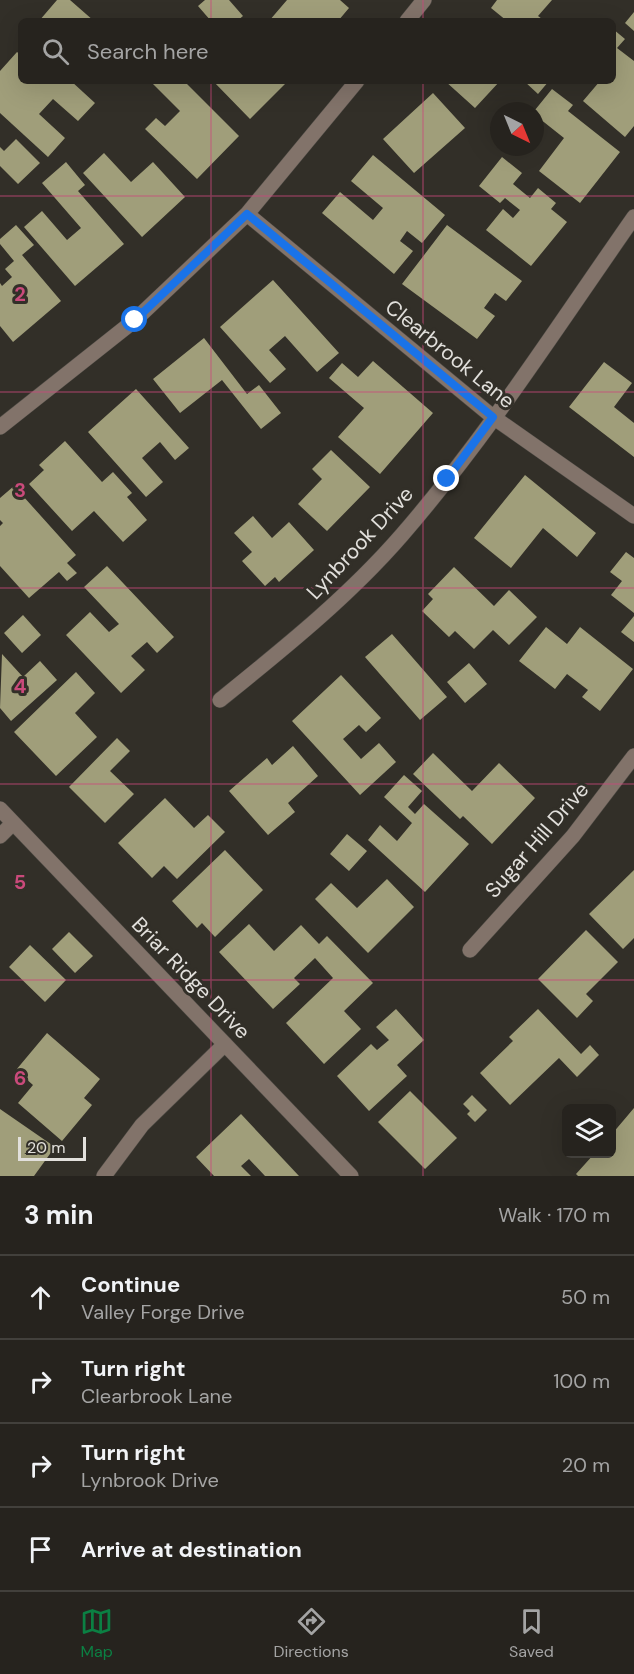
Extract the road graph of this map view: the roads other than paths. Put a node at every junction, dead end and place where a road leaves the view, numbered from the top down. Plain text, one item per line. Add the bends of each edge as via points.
1 (424, 0) edge
2 (409, 18) edge
3 (355, 84) edge
4 (247, 214) junction
5 (634, 218) edge
6 (493, 417) junction
7 (0, 427) edge
8 (634, 516) edge
9 (220, 700) dead end
10 (634, 756) edge
11 (0, 809) edge
12 (13, 823) junction
13 (0, 836) edge
14 (470, 950) dead end
15 (225, 1044) junction
16 (104, 1176) edge
17 (351, 1176) edge

1 - 2 street
3 - 4 street
4 - 6 street, Clearbrook Lane
4 - 7 street via 135,320
5 - 6 street, Lynbrook Drive
6 - 8 street, Clearbrook Lane
6 - 9 street, Lynbrook Drive via 401,536 356,583 297,638
10 - 14 street, Sugar Hill Drive via 573,836
11 - 12 street, Briar Ridge Drive
12 - 13 street
12 - 15 street, Briar Ridge Drive
15 - 16 street via 142,1125
15 - 17 street, Briar Ridge Drive

